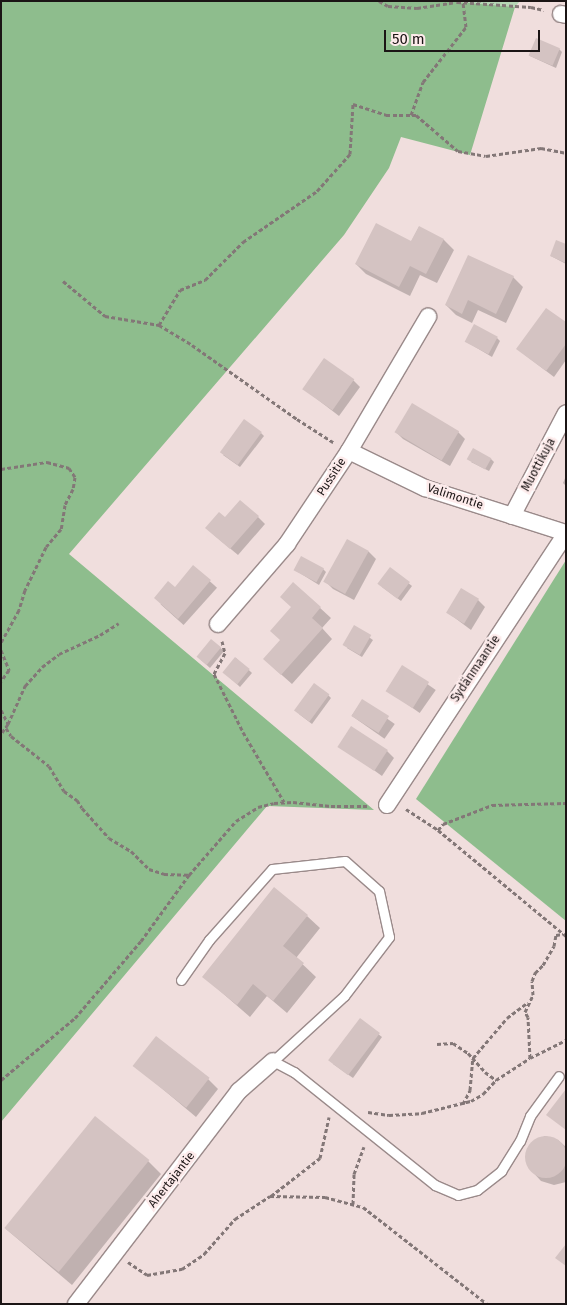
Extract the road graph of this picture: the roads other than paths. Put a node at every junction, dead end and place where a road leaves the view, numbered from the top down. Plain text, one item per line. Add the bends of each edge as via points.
1 (428, 317) dead end
2 (566, 414) edge
3 (349, 451) junction
4 (512, 516) junction
5 (566, 534) edge
6 (218, 624) road end
7 (387, 805) road end
8 (181, 980) dead end
9 (273, 1061) junction
10 (559, 1076) dead end
11 (76, 1304) edge

1 - 3 street, Pussitie
2 - 4 street, Muottikuja
3 - 4 street, Valimontie via 425,488
3 - 6 street, Pussitie via 287,544
4 - 5 street, Valimontie
5 - 7 street, Sydänmaantie
8 - 9 lane via 210,940 272,869 345,861 379,891 389,937 344,996
9 - 10 lane via 294,1072 435,1185 458,1195 477,1190 501,1171 520,1141 530,1116
9 - 11 street, Ahertajantie via 239,1091

